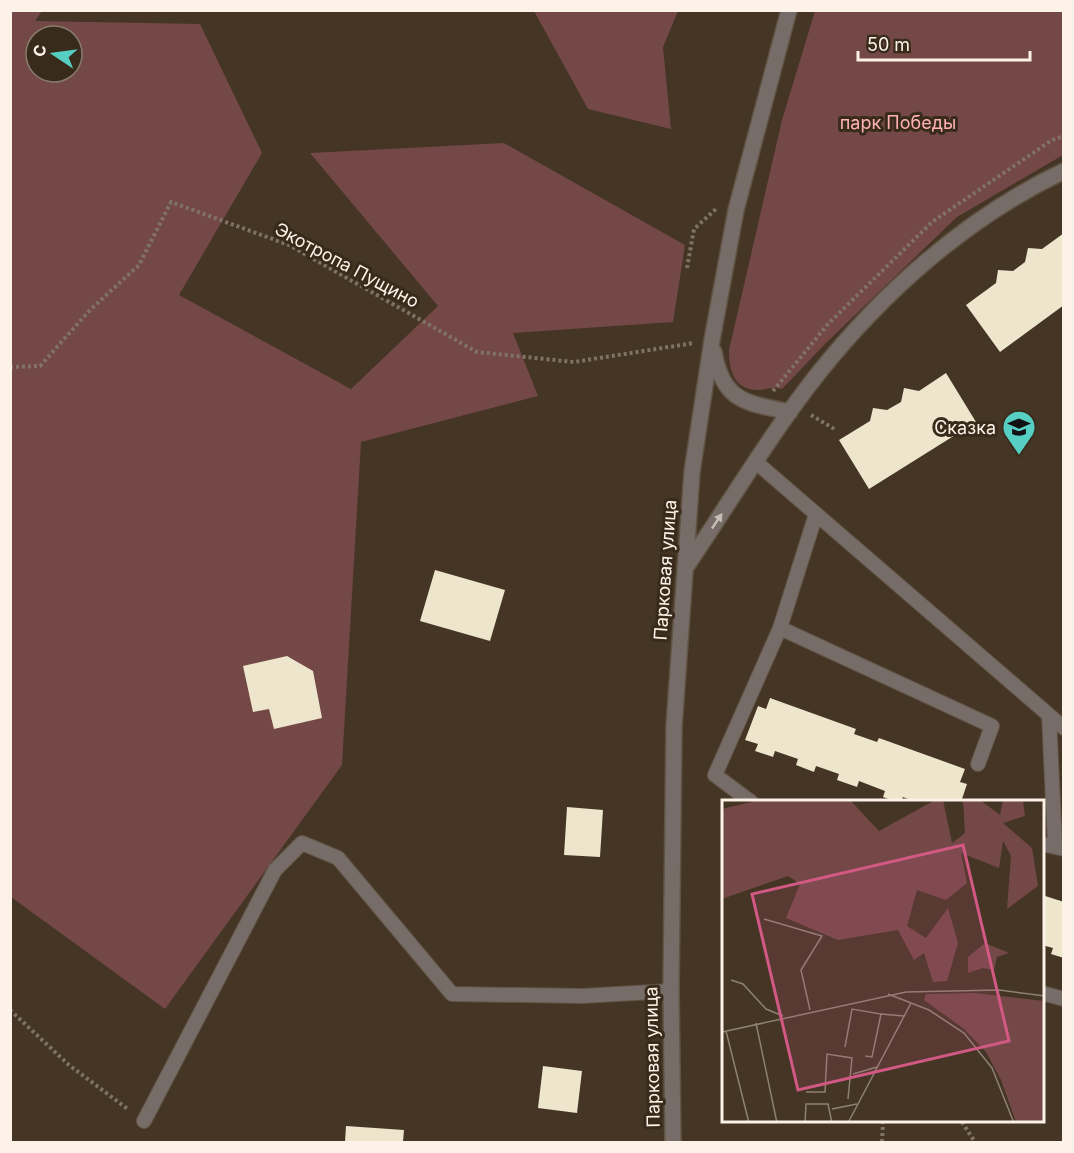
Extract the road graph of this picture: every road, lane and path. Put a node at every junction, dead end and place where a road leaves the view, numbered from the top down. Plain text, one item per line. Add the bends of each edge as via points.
1 (789, 10) edge
2 (1064, 171) edge
3 (736, 210) junction
4 (687, 268) dead end
5 (712, 340) junction
6 (10, 367) edge
7 (790, 412) junction
8 (811, 416) dead end
9 (836, 430) dead end
10 (757, 463) junction
11 (816, 514) junction
12 (684, 570) junction
13 (780, 628) junction
14 (1049, 716) junction
15 (1064, 729) edge
16 (978, 764) dead end
17 (748, 800) edge
18 (1054, 846) edge
19 (671, 991) junction
20 (1044, 994) edge
21 (1064, 999) edge
22 (10, 1010) edge
23 (144, 1121) joint
24 (883, 1123) edge
25 (963, 1123) edge
26 (673, 1143) edge
27 (882, 1143) edge
28 (975, 1143) edge

1 - 3 street, Парковая улица
2 - 7 street via 979,221 921,266 862,323
3 - 4 path via 718,207 694,229
3 - 5 street, Парковая улица
5 - 6 path, Экотропа Пущино via 574,362 477,352 289,245 171,202 139,265 90,310 40,366
5 - 7 street via 718,373 730,394 753,405
5 - 12 street, Парковая улица via 692,472
7 - 10 street
8 - 9 path
10 - 11 lane
12 -> 10 street
11 - 13 lane
11 - 14 lane
12 - 19 street, Парковая улица via 674,727
13 - 16 lane via 992,726
13 - 17 lane via 715,775
14 - 15 lane
14 - 18 lane
19 - 23 lane via 582,996 452,994 338,858 302,843 275,870
19 - 26 street, Парковая улица
20 - 21 lane
22 - 23 path via 69,1065
24 - 27 path
25 - 28 path

